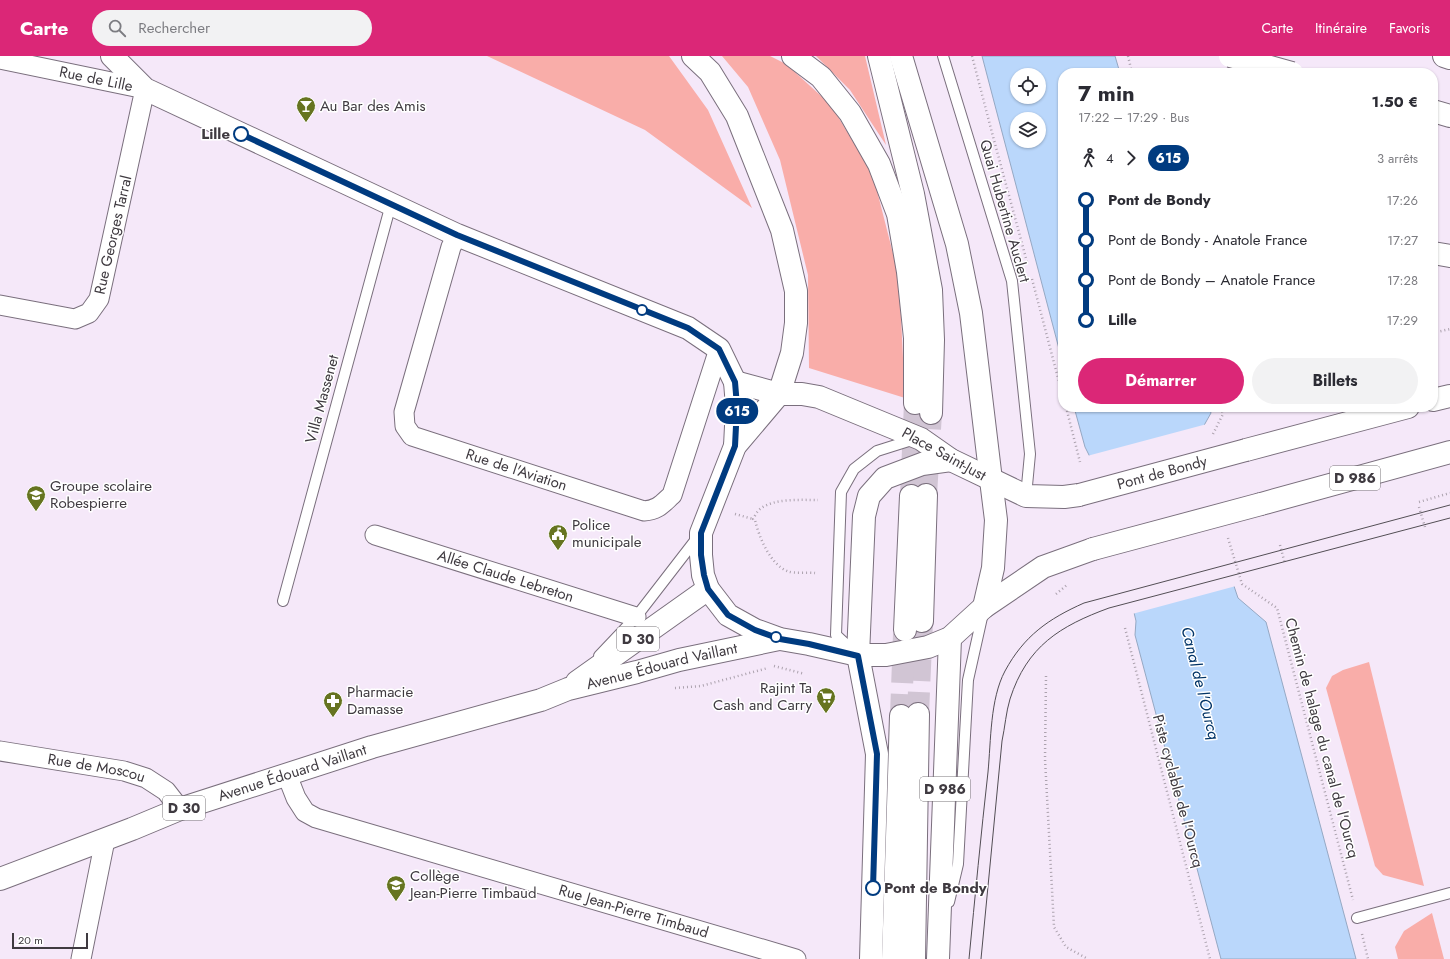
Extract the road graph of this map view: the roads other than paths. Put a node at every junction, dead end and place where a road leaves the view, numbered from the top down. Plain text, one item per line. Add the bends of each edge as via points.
1 (112, 56) edge
2 (693, 56) edge
3 (793, 56) edge
4 (880, 56) edge
5 (901, 56) edge
6 (943, 56) edge
7 (1230, 56) edge
8 (1239, 56) edge
9 (1444, 56) edge
10 (1450, 58) edge
11 (0, 60) edge
12 (1241, 68) edge
13 (1274, 68) edge
14 (145, 89) junction
15 (1438, 112) edge
16 (1450, 116) edge
17 (391, 204) junction
18 (457, 235) junction
19 (1438, 254) edge
20 (1450, 256) edge
21 (0, 305) edge
22 (719, 349) junction
23 (735, 382) junction
24 (779, 394) junction
25 (1450, 396) edge
26 (1438, 399) edge
27 (1389, 412) edge
28 (918, 437) junction
29 (735, 446) junction
30 (1450, 452) edge
31 (951, 460) junction
32 (991, 480) junction
33 (918, 496) tunnel mouth
34 (1026, 496) junction
35 (701, 533) junction
36 (374, 535) dead end
37 (708, 589) junction
38 (283, 601) dead end
39 (984, 607) junction
40 (636, 616) junction
41 (913, 626) tunnel mouth
42 (950, 638) junction
43 (780, 639) junction
44 (858, 656) junction
45 (568, 689) junction
46 (0, 751) edge
47 (288, 775) junction
48 (180, 809) junction
49 (105, 840) junction
50 (0, 880) edge
51 (1450, 893) edge
52 (1357, 918) road end
53 (938, 950) edge
54 (81, 959) edge
55 (796, 959) edge
56 (870, 959) edge
57 (893, 959) edge
58 (914, 959) edge

1 - 14 main road
2 - 24 main road via 710,72 737,116 782,230 796,291 796,324 792,353
3 - 4 main road via 821,77 850,113 879,164 898,214 908,272 923,408 933,340 931,290 913,194
5 - 32 main road via 957,244 971,313
6 - 34 lane, Quai Hubertine Auclert via 1012,280 1030,454
7 - 13 main road, bridge
8 - 12 main road
9 - 10 main road
11 - 14 street, Rue de Lille
14 - 17 main road
14 - 21 street, Rue Georges Tarral via 99,299 89,313 75,320
15 - 16 main road
17 - 18 main road
17 - 38 lane, Villa Massenet
18 - 22 main road via 688,328
18 - 22 street, Rue de l'Aviation via 451,247 404,412 405,426 412,436 644,511 652,511 672,495
19 - 20 main road
22 - 23 main road
23 - 24 main road, Place Saint-Just
23 - 29 main road
24 - 28 main road, Place Saint-Just via 819,397
24 - 29 main road
25 - 26 main road
27 - 34 main road, Pont de Bondy, bridge via 1079,495
28 - 31 main road, Place Saint-Just
28 - 44 lane via 877,451 854,468 841,492 836,636
29 - 35 main road
30 - 39 main road, D 986, bridge via 1094,549 1043,567
31 - 32 main road, Place Saint-Just
31 - 44 main road via 922,464 884,478 869,496 864,516
32 - 34 main road
32 - 39 main road, Place Saint-Just via 996,520 993,568
33 - 41 main road
35 - 37 main road via 701,555
35 - 40 lane
36 - 40 street, Allée Claude Lebreton
37 - 43 main road via 728,615 755,630
37 - 45 main road, Avenue Édouard Vaillant / D 30
39 - 42 main road, D 986
39 - 53 lane via 968,680 958,864
40 - 45 lane
42 - 44 main road via 928,647 886,655
42 - 53 main road, D 986
43 - 44 main road
43 - 45 main road, Avenue Édouard Vaillant / D 30 via 678,660
44 - 56 main road via 877,754
45 - 47 main road, Avenue Édouard Vaillant / D 30 via 541,700 372,747
46 - 48 street, Rue de Moscou via 146,778 166,790
47 - 48 main road, Avenue Édouard Vaillant / D 30
47 - 55 street, Rue Jean-Pierre Timbaud via 296,798 305,812 316,818
48 - 49 main road, Avenue Édouard Vaillant / D 30
49 - 50 main road, Avenue Édouard Vaillant / D 30
49 - 54 street
51 - 52 lane
57 - 58 main road via 909,715

